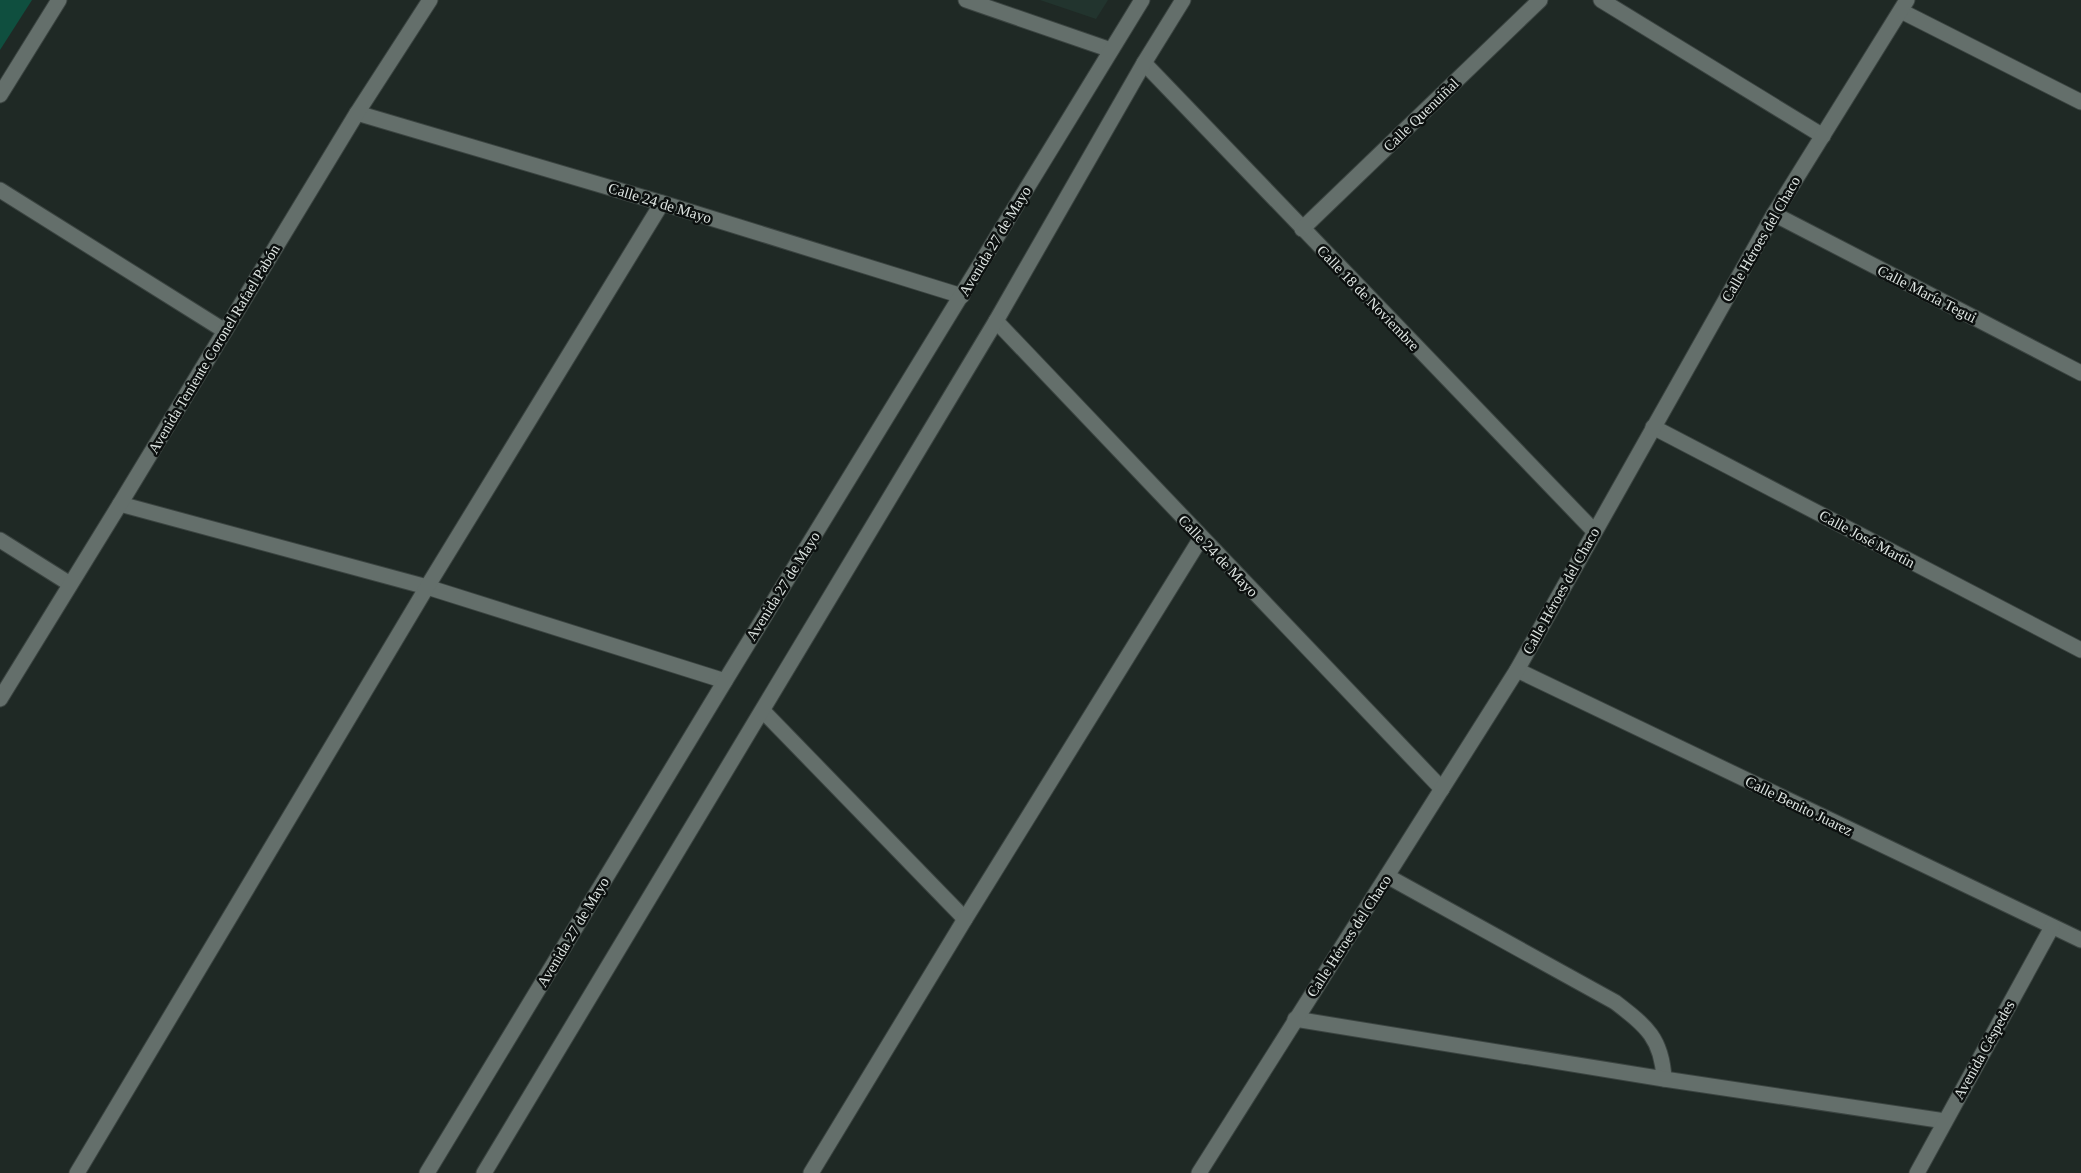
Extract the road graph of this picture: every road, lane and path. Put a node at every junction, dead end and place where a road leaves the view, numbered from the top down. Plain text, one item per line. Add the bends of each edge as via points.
1 (59, 0) edge
2 (430, 0) edge
3 (966, 0) edge
4 (1142, 0) edge
5 (1183, 0) edge
6 (1540, 0) edge
7 (1601, 0) edge
8 (1904, 5) edge
9 (1110, 50) junction
10 (1144, 63) junction
11 (0, 96) edge
12 (2081, 102) edge
13 (357, 113) junction
14 (1822, 136) junction
15 (0, 190) edge
16 (662, 203) junction
17 (1774, 214) junction
18 (1302, 229) junction
19 (962, 296) junction
20 (996, 321) junction
21 (225, 331) junction
22 (2081, 373) edge
23 (1653, 427) junction
24 (120, 504) junction
25 (1594, 530) junction
26 (1201, 538) junction
27 (0, 540) edge
28 (70, 584) junction
29 (426, 587) junction
30 (2081, 650) edge
31 (1517, 670) junction
32 (724, 681) junction
33 (0, 698) edge
34 (763, 711) junction
35 (1442, 789) junction
36 (1387, 876) junction
37 (965, 919) junction
38 (2052, 927) junction
39 (2081, 940) edge
40 (1295, 1019) junction
41 (1664, 1079) junction
42 (1945, 1121) junction
43 (77, 1173) edge
44 (427, 1173) edge
45 (484, 1173) edge
46 (811, 1173) edge
47 (1199, 1173) edge
48 (1917, 1173) edge

1 - 11 street
2 - 13 street, Avenida Teniente Coronel Rafael Pabón
3 - 9 street
4 - 9 street, Avenida 27 de Mayo
5 - 10 street
6 - 18 street, Calle Quenuiñal
7 - 14 street
8 - 12 street
8 - 14 street, Calle Héroes del Chaco
9 - 19 street, Avenida 27 de Mayo
10 - 18 street, Calle 18 de Noviembre
10 - 20 street
13 - 16 street, Calle 24 de Mayo
13 - 21 street, Avenida Teniente Coronel Rafael Pabón
14 - 17 street, Calle Héroes del Chaco
15 - 21 street
16 - 19 street, Calle 24 de Mayo
16 - 29 street
17 - 22 street, Calle María Tegui
17 - 23 street, Calle Héroes del Chaco
18 - 25 street, Calle 18 de Noviembre
19 - 32 street, Avenida 27 de Mayo
20 - 26 street, Calle 24 de Mayo
20 - 34 street
21 - 24 street, Avenida Teniente Coronel Rafael Pabón
23 - 25 street, Calle Héroes del Chaco
23 - 30 street, Calle José Martin
24 - 28 street, Avenida Teniente Coronel Rafael Pabón
24 - 29 street
25 - 31 street, Calle Héroes del Chaco
26 - 35 street, Calle 24 de Mayo
26 - 37 street
27 - 28 street
28 - 33 street, Avenida Teniente Coronel Rafael Pabón
29 - 32 street
29 - 43 street
31 - 35 street, Calle Héroes del Chaco
31 - 38 street, Calle Benito Juarez
32 - 44 street, Avenida 27 de Mayo
34 - 37 street
34 - 45 street
35 - 36 street, Calle Héroes del Chaco
36 - 40 street, Calle Héroes del Chaco
36 - 41 street via 1615,1002 1654,1038 1663,1060
37 - 46 street
38 - 39 street, Calle Benito Juarez
38 - 42 street, Avenida Céspedes
40 - 41 street
40 - 47 street, Calle Héroes del Chaco
41 - 42 street
42 - 48 street, Avenida Céspedes

